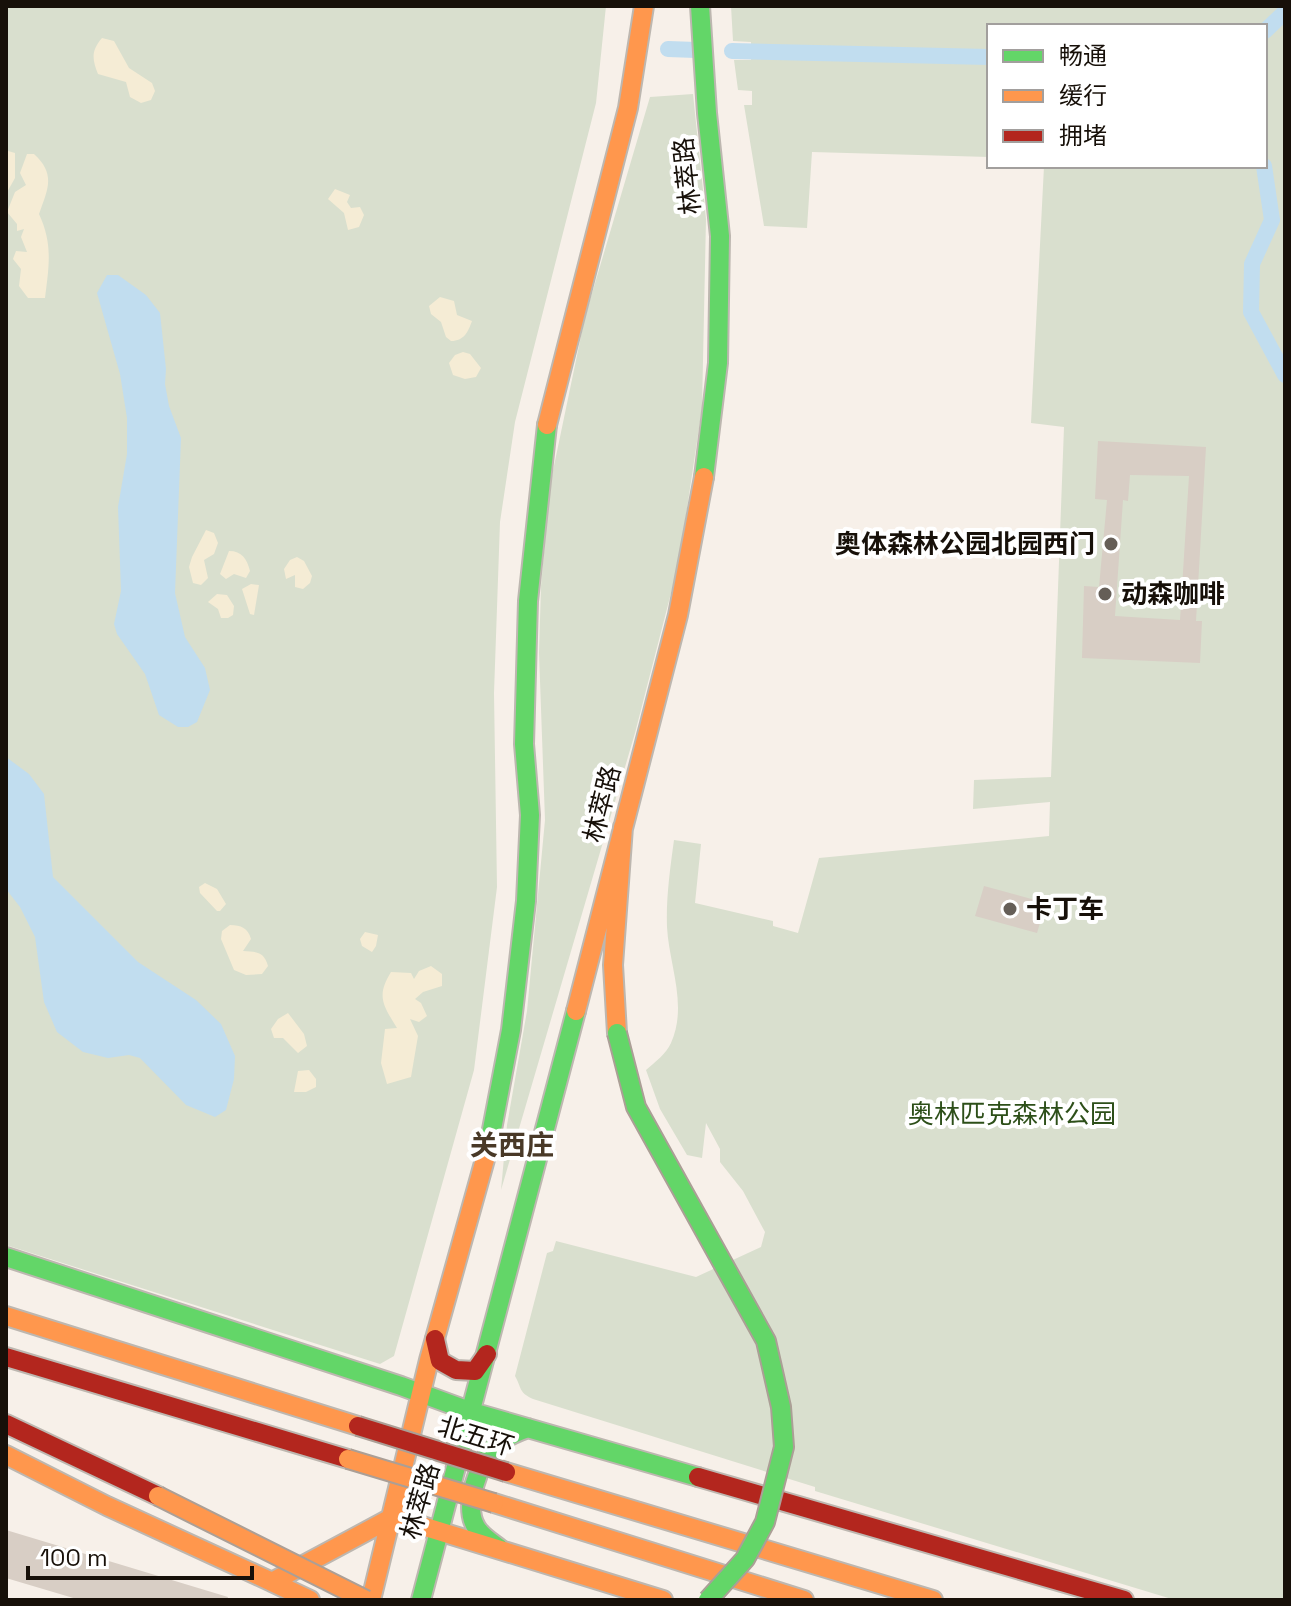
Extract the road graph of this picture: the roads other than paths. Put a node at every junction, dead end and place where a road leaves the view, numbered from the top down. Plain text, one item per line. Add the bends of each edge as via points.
1 (644, 6) edge
2 (700, 6) edge
3 (623, 827) junction
4 (6, 1257) edge
5 (6, 1316) edge
6 (435, 1339) junction
7 (487, 1354) junction
8 (6, 1357) edge
9 (422, 1395) junction
10 (472, 1412) junction
11 (6, 1424) edge
12 (528, 1428) junction
13 (6, 1455) edge
14 (393, 1517) junction
15 (438, 1531) junction
16 (501, 1550) junction
17 (379, 1572) junction
18 (272, 1582) junction
19 (422, 1594) edge
20 (310, 1600) edge
21 (369, 1600) edge
22 (663, 1600) edge
23 (708, 1600) edge
24 (804, 1600) edge
25 (933, 1600) edge
26 (1124, 1600) edge

1 - 6 main road, 林萃路 via 628,108 545,433 528,601 526,901 511,1030 489,1145
2 - 3 main road, 林萃路 via 720,236 716,378 703,488 678,615
3 - 7 main road, 林萃路
3 - 23 main road, bridge via 613,965 617,1033 636,1107 766,1341 781,1407 784,1447 765,1522 745,1559
4 - 9 main road
5 - 25 main road, 北五环, bridge
6 - 7 main road via 440,1361 456,1370 475,1371
6 - 9 main road, 林萃路
7 - 10 main road, 林萃路
8 - 24 main road, bridge
9 - 10 main road
9 - 14 main road, 林萃路
10 - 12 main road
10 - 15 main road, 林萃路
11 - 21 main road, bridge
12 - 16 main road via 511,1433 487,1452 478,1475 471,1508 476,1528
12 - 26 main road
13 - 18 main road
14 - 15 main road
14 - 17 main road, 林萃路
14 - 18 main road
15 - 16 main road
15 - 19 main road, 林萃路
16 - 22 main road
17 - 19 main road via 404,1563 421,1573
17 - 21 main road, 林萃路
18 - 20 main road

